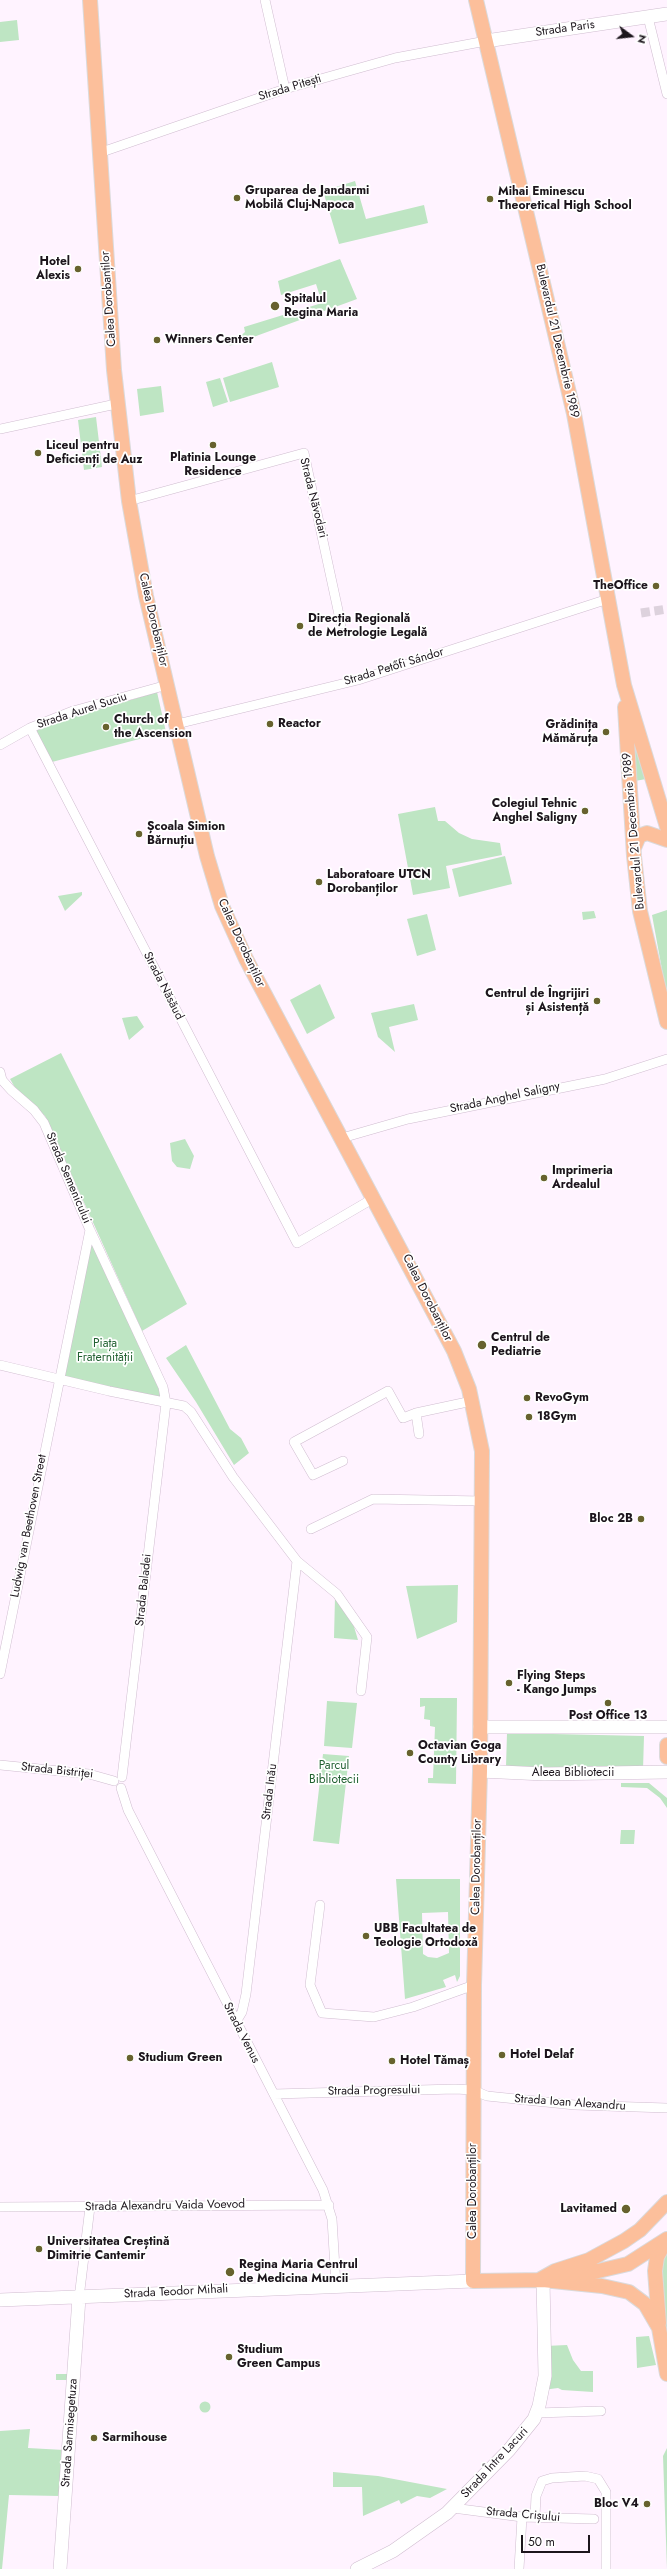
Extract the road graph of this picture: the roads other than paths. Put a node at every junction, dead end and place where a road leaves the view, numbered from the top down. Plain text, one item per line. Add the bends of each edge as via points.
1 (90, 0) edge
2 (265, 0) edge
3 (476, 0) edge
4 (667, 14) edge
5 (648, 17) junction
6 (486, 41) junction
7 (285, 88) junction
8 (667, 94) edge
9 (99, 153) junction
10 (116, 404) junction
11 (0, 429) edge
12 (129, 502) junction
13 (608, 599) junction
14 (341, 624) dead end
15 (168, 685) junction
16 (624, 685) junction
17 (177, 724) junction
18 (30, 728) junction
19 (0, 745) edge
20 (667, 827) edge
21 (667, 840) edge
22 (634, 848) junction
23 (667, 1022) edge
24 (667, 1059) edge
25 (0, 1072) edge
26 (342, 1138) junction
27 (374, 1198) junction
28 (90, 1230) junction
29 (0, 1365) edge
30 (58, 1378) junction
31 (472, 1401) junction
32 (166, 1403) junction
33 (416, 1413) junction
34 (419, 1434) dead end
35 (343, 1461) dead end
36 (482, 1501) junction
37 (311, 1529) dead end
38 (297, 1561) junction
39 (0, 1674) edge
40 (361, 1691) dead end
41 (480, 1727) junction
42 (667, 1727) edge
43 (667, 1745) edge
44 (667, 1757) edge
45 (0, 1765) edge
46 (480, 1771) junction
47 (667, 1772) edge
48 (118, 1779) junction
49 (121, 1788) joint
50 (320, 1905) dead end
51 (474, 1985) junction
52 (236, 2022) junction
53 (474, 2090) junction
54 (274, 2094) junction
55 (666, 2108) edge
56 (667, 2202) edge
57 (329, 2205) junction
58 (0, 2207) edge
59 (90, 2207) junction
60 (666, 2240) edge
61 (473, 2280) junction
62 (541, 2280) junction
63 (336, 2285) junction
64 (79, 2298) junction
65 (0, 2300) edge
66 (659, 2328) junction
67 (666, 2353) edge
68 (667, 2374) edge
69 (601, 2411) dead end
70 (536, 2413) junction
71 (453, 2508) junction
72 (522, 2517) junction
73 (535, 2517) junction
74 (594, 2519) dead end
75 (360, 2568) edge
76 (60, 2569) edge
77 (519, 2569) edge
78 (606, 2569) edge

1 - 9 main road, Calea Dorobanților
2 - 7 street
3 - 6 main road, Bulevardul 21 Decembrie 1989
4 - 5 main road, Strada Paris
5 - 6 main road, Strada Paris
5 - 8 street
6 - 7 street, Strada Pitești via 395,58
6 - 13 main road, Bulevardul 21 Decembrie 1989 via 574,414
7 - 9 street, Strada Pitești
9 - 10 main road, Calea Dorobanților
10 - 11 street
10 - 12 main road, Calea Dorobanților
12 - 14 street, Strada Năvodari via 304,453
12 - 15 main road, Calea Dorobanților via 146,596
13 - 16 main road, Bulevardul 21 Decembrie 1989
13 - 17 street, Strada Petőfi Sándor via 358,680
15 - 17 main road, Calea Dorobanților
15 - 18 street, Strada Aurel Suciu via 73,711
16 - 20 main road, Bulevardul 21 Decembrie 1989
16 - 22 main road, Bulevardul 21 Decembrie 1989
17 - 26 main road, Calea Dorobanților via 207,856 222,906 246,959
18 - 19 street, Strada Aurel Suciu
18 - 27 street, Strada Năsăud via 297,1243
21 - 22 main road via 647,833 639,836
22 - 23 main road, Bulevardul 21 Decembrie 1989 via 640,911
24 - 26 street, Strada Anghel Saligny via 605,1079 430,1114
25 - 28 street, Strada Semenicului via 2,1080 44,1123
26 - 27 main road, Calea Dorobanților
27 - 31 main road, Calea Dorobanților via 454,1351
28 - 30 street
28 - 32 street via 159,1375
29 - 30 street
30 - 32 street
30 - 39 street, Ludwig van Beethoven Street
31 - 33 street
31 - 36 main road, Calea Dorobanților via 482,1451
32 - 38 street via 184,1406 191,1412 233,1477
32 - 48 street, Strada Baladei
33 - 34 street
33 - 35 street via 403,1418 388,1391 294,1442 313,1475
36 - 37 street via 373,1499
36 - 41 main road, Calea Dorobanților
38 - 40 street via 337,1594 367,1637
38 - 52 street, Strada Inău via 246,1994 242,2012
41 - 42 main road
41 - 46 main road, Calea Dorobanților
43 - 44 main road
45 - 48 street, Strada Bistriței
46 - 47 main road, Aleea Bibliotecii via 544,1774
46 - 51 main road, Calea Dorobanților
48 - 49 street, Strada Baladei via 125,1783
49 - 52 street, Strada Venus via 126,1806
50 - 51 street via 310,1985 322,2013 374,2017 413,2007
51 - 53 main road, Calea Dorobanților
52 - 54 street, Strada Venus
53 - 54 street, Strada Progresului
53 - 55 street, Strada Ioan Alexandru via 487,2096 575,2105
53 - 61 main road, Calea Dorobanților
54 - 57 street, Strada Venus
56 - 62 main road via 640,2230 624,2241 589,2260 555,2271
57 - 59 street, Strada Alexandru Vaida Voevod
57 - 63 street, Strada Venus
58 - 59 street, Strada Alexandru Vaida Voevod
59 - 64 street
60 - 62 main road via 628,2264
60 - 66 main road via 655,2264
61 - 62 main road, Strada Teodor Mihali
61 - 63 main road, Strada Teodor Mihali
62 - 66 main road via 602,2286 629,2292 645,2304
62 - 70 main road, Strada Între Lacuri via 545,2376
63 - 64 main road, Strada Teodor Mihali
64 - 65 main road, Strada Teodor Mihali
64 - 76 main road, Strada Sarmisegetuza
66 - 67 main road
67 - 68 main road
69 - 70 street
70 - 71 main road, Strada Între Lacuri via 520,2439
71 - 72 street, Strada Crișului
71 - 75 main road, Strada Între Lacuri via 409,2541
72 - 73 street, Strada Crișului
72 - 77 street
73 - 74 street, Strada Crișului
73 - 78 street via 536,2496 542,2481 585,2476 598,2479 606,2492

